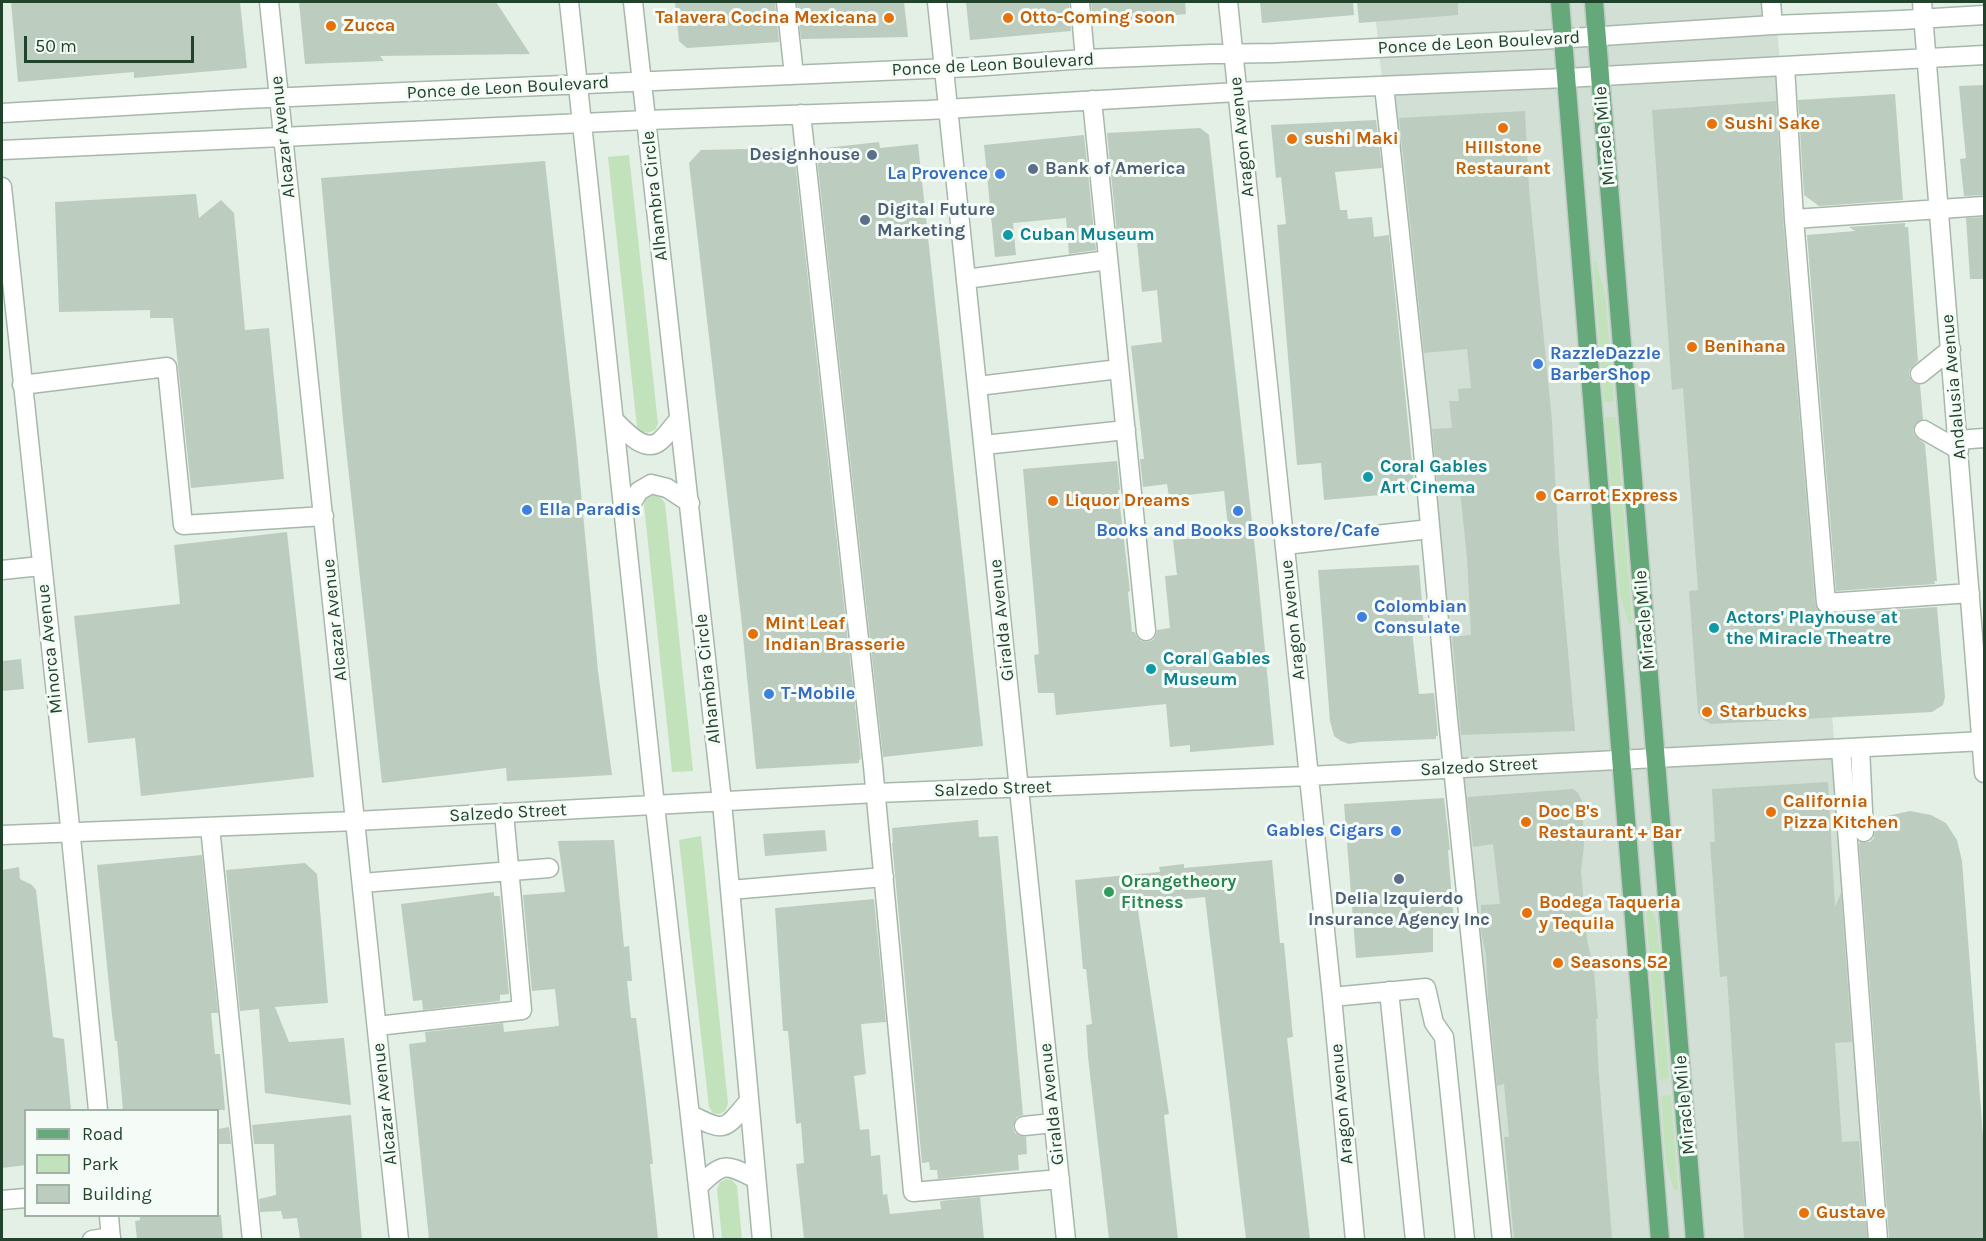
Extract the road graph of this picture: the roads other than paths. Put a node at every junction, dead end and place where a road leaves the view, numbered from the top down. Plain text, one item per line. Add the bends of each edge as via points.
1 (269, 2) edge
2 (569, 2) edge
3 (633, 2) edge
4 (786, 2) edge
5 (937, 2) edge
6 (1080, 2) edge
7 (1228, 2) edge
8 (1560, 2) edge
9 (1594, 2) edge
10 (1771, 2) edge
11 (1923, 10) edge
12 (1984, 15) edge
13 (1773, 24) junction
14 (1597, 37) junction
15 (1563, 38) junction
16 (1233, 54) junction
17 (1984, 55) edge
18 (1928, 58) junction
19 (1085, 59) junction
20 (1785, 66) junction
21 (944, 68) junction
22 (794, 75) junction
23 (1600, 76) junction
24 (1566, 78) junction
25 (642, 82) junction
26 (578, 85) junction
27 (1384, 86) junction
28 (1237, 92) junction
29 (279, 98) junction
30 (1092, 100) junction
31 (948, 108) junction
32 (2, 113) edge
33 (801, 114) junction
34 (647, 120) junction
35 (582, 124) junction
36 (284, 136) junction
37 (2, 150) edge
38 (2, 187) edge
39 (1984, 206) edge
40 (1940, 208) junction
41 (1794, 219) junction
42 (1108, 260) junction
43 (966, 279) junction
44 (1951, 349) junction
45 (1119, 369) junction
46 (1920, 374) dead end
47 (22, 385) junction
48 (978, 386) junction
49 (680, 418) junction
50 (615, 421) junction
51 (1126, 430) junction
52 (1924, 430) dead end
53 (1984, 438) edge
54 (984, 445) junction
55 (1959, 445) junction
56 (690, 503) junction
57 (625, 514) junction
58 (324, 516) junction
59 (1430, 529) junction
60 (1285, 545) junction
61 (41, 566) junction
62 (2, 570) edge
63 (1970, 592) junction
64 (1146, 631) dead end
65 (1983, 741) edge
66 (1860, 748) junction
67 (1841, 749) junction
68 (1656, 758) junction
69 (1621, 760) junction
70 (1454, 768) junction
71 (1984, 773) edge
72 (1309, 776) junction
73 (1019, 789) junction
74 (876, 794) junction
75 (722, 802) junction
76 (655, 806) junction
77 (504, 813) junction
78 (356, 821) junction
79 (210, 826) junction
80 (70, 832) junction
81 (1864, 832) dead end
82 (2, 835) edge
83 (549, 868) dead end
84 (508, 870) junction
85 (884, 877) junction
86 (362, 883) junction
87 (730, 891) junction
88 (1389, 991) junction
89 (1332, 997) junction
90 (377, 1026) junction
91 (748, 1102) junction
92 (98, 1109) edge
93 (690, 1115) junction
94 (1053, 1123) junction
95 (1024, 1126) dead end
96 (756, 1179) junction
97 (1060, 1179) junction
98 (699, 1186) junction
99 (24, 1198) edge
100 (2, 1200) edge
101 (108, 1217) edge
102 (111, 1238) edge
103 (92, 1239) edge
104 (252, 1239) edge
105 (399, 1239) edge
106 (704, 1239) edge
107 (762, 1239) edge
108 (1066, 1239) edge
109 (1355, 1239) edge
110 (1415, 1239) edge
111 (1465, 1239) edge
112 (1502, 1239) edge
113 (1660, 1239) edge
114 (1695, 1239) edge
115 (1878, 1239) edge

1 - 29 street, Alcazar Avenue
2 - 26 street
3 - 25 street, Alhambra Circle
4 - 22 street
5 - 21 street, Giralda Avenue
6 - 19 street
7 - 16 street, Aragon Avenue
8 - 15 main road, Miracle Mile
9 - 14 main road, Miracle Mile
10 - 13 street
11 - 12 street, Ponce de Leon Boulevard
11 - 13 street, Ponce de Leon Boulevard
11 - 18 street, Andalusia Avenue
13 - 14 street, Ponce de Leon Boulevard
14 - 15 street, Ponce de Leon Boulevard
14 - 23 main road, Miracle Mile
15 - 16 street, Ponce de Leon Boulevard
15 - 24 main road, Miracle Mile
16 - 19 street, Ponce de Leon Boulevard
16 - 28 street, Aragon Avenue
17 - 18 street, Ponce de Leon Boulevard
18 - 20 street, Ponce de Leon Boulevard
18 - 40 street, Andalusia Avenue
19 - 21 street, Ponce de Leon Boulevard
20 - 23 street, Ponce de Leon Boulevard
20 - 41 street
21 - 22 street, Ponce de Leon Boulevard
21 - 31 street, Giralda Avenue
22 - 25 street, Ponce de Leon Boulevard
23 - 24 street, Ponce de Leon Boulevard
23 - 68 main road, Miracle Mile
24 - 27 street, Ponce de Leon Boulevard
24 - 69 main road, Miracle Mile
25 - 26 street, Ponce de Leon Boulevard
25 - 34 street, Alhambra Circle
26 - 29 street, Ponce de Leon Boulevard
26 - 35 street
27 - 28 street, Ponce de Leon Boulevard
27 - 59 street
28 - 30 street, Ponce de Leon Boulevard
28 - 60 street, Aragon Avenue
29 - 32 street, Ponce de Leon Boulevard
29 - 36 street, Alcazar Avenue
30 - 31 street, Ponce de Leon Boulevard
30 - 42 street
31 - 33 street, Ponce de Leon Boulevard
31 - 43 street, Giralda Avenue
33 - 34 street, Ponce de Leon Boulevard
33 - 74 street
34 - 35 street, Ponce de Leon Boulevard
34 - 49 street, Alhambra Circle
35 - 36 street, Ponce de Leon Boulevard
35 - 50 street
36 - 37 street, Ponce de Leon Boulevard
36 - 58 street, Alcazar Avenue
38 - 47 street, Minorca Avenue
39 - 40 street
40 - 41 street
40 - 44 street, Andalusia Avenue
41 - 63 street via 1826,603
42 - 43 street
42 - 45 street
43 - 48 street, Giralda Avenue
44 - 46 street
44 - 55 street, Andalusia Avenue
45 - 48 street
45 - 51 street
47 - 58 street via 167,367 183,525
47 - 61 street, Minorca Avenue
48 - 54 street, Giralda Avenue
49 - 50 street via 654,445 637,441
49 - 56 street, Alhambra Circle
50 - 57 street
51 - 54 street
51 - 64 street
52 - 55 street
53 - 55 street
54 - 73 street, Giralda Avenue
55 - 63 street, Andalusia Avenue
56 - 57 street via 667,488 651,484 639,491
56 - 75 street, Alhambra Circle
57 - 76 street
58 - 78 street, Alcazar Avenue
59 - 60 street
59 - 70 street
60 - 72 street, Aragon Avenue
61 - 62 street
61 - 80 street, Minorca Avenue
63 - 65 street, Andalusia Avenue
65 - 66 street, Salzedo Street
65 - 71 street, Andalusia Avenue
66 - 67 street, Salzedo Street
66 - 81 street
67 - 68 street, Salzedo Street
67 - 115 street
68 - 69 street, Salzedo Street
68 - 114 main road, Miracle Mile
69 - 70 street, Salzedo Street
69 - 113 main road, Miracle Mile
70 - 72 street, Salzedo Street
70 - 112 street
72 - 73 street, Salzedo Street
72 - 89 street, Aragon Avenue
73 - 74 street, Salzedo Street
73 - 94 street, Giralda Avenue
74 - 75 street, Salzedo Street
74 - 85 street
75 - 76 street, Salzedo Street
75 - 87 street, Alhambra Circle
76 - 77 street, Salzedo Street
76 - 93 street
77 - 78 street, Salzedo Street
77 - 84 street
78 - 79 street, Salzedo Street
78 - 86 street, Alcazar Avenue
79 - 80 street, Salzedo Street
79 - 104 street
80 - 82 street, Salzedo Street
80 - 92 street, Minorca Avenue
83 - 84 street
84 - 86 street
84 - 90 street via 522,1010
85 - 87 street
85 - 97 street via 913,1192
86 - 90 street, Alcazar Avenue
87 - 91 street, Alhambra Circle
88 - 89 street
88 - 110 street
88 - 111 street via 1426,988 1434,1023 1444,1037
89 - 109 street, Aragon Avenue
90 - 105 street, Alcazar Avenue
91 - 93 street via 722,1127
91 - 96 street, Alhambra Circle
93 - 98 street
94 - 95 street
94 - 97 street, Giralda Avenue
96 - 98 street via 723,1167
96 - 107 street, Alhambra Circle
97 - 108 street, Giralda Avenue
98 - 106 street
99 - 100 street
101 - 102 street
102 - 103 street

